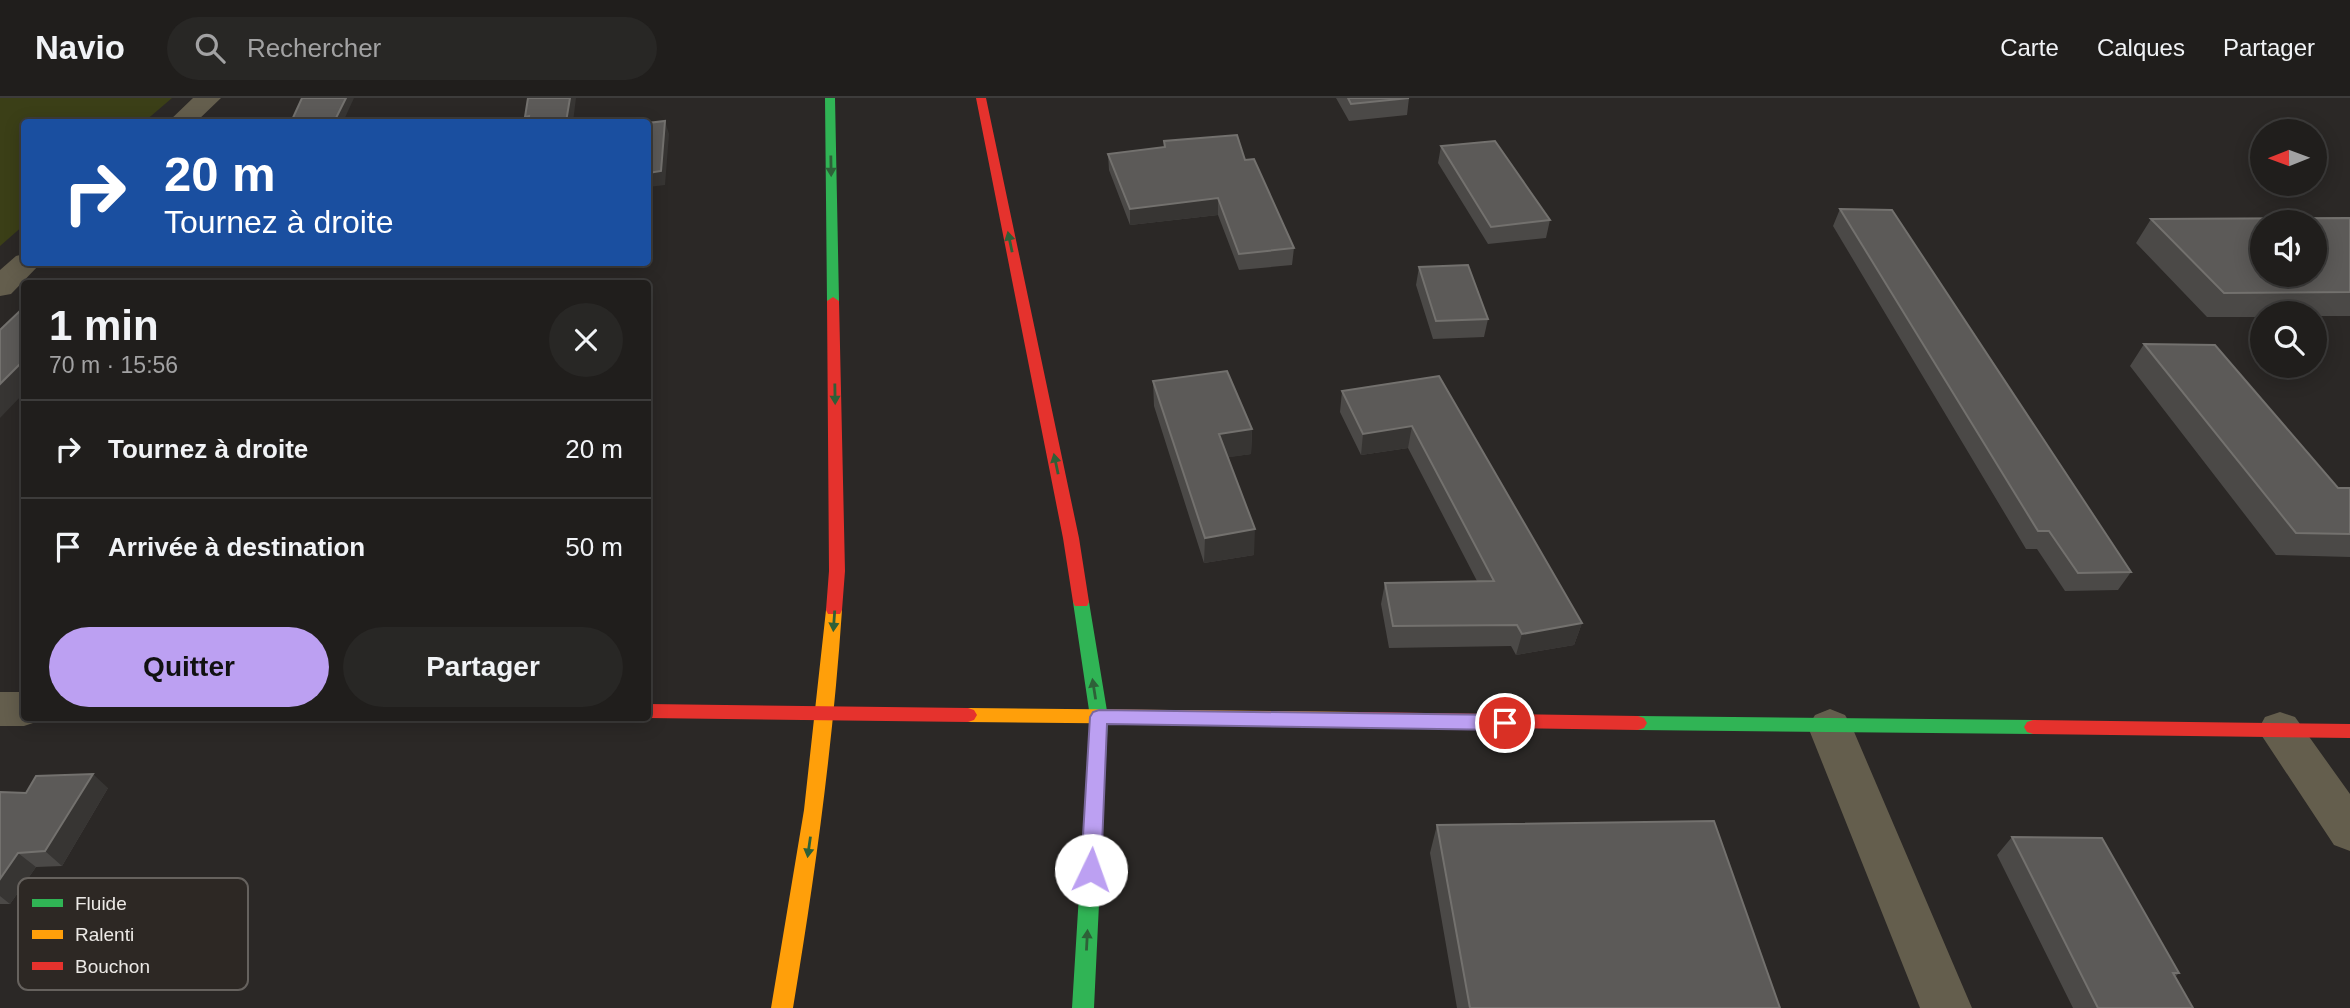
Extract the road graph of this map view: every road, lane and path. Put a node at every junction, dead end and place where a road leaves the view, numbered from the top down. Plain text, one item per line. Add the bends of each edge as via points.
1 (208, 98) edge
2 (830, 98) edge
3 (981, 98) edge
4 (184, 119) edge
5 (23, 266) edge
6 (0, 287) edge
7 (0, 709) edge
8 (21, 709) edge
9 (651, 711) edge
10 (828, 712) junction
11 (1099, 717) junction
12 (1830, 727) junction
13 (2280, 730) junction
14 (2350, 732) edge
15 (2350, 831) edge
16 (782, 1008) edge
17 (1083, 1008) edge
18 (1946, 1008) edge

1 - 4 street
2 -> 10 street via 837,571
11 -> 3 street via 1071,538
5 - 6 street
7 - 8 street
9 - 10 street
10 - 11 street
10 -> 16 street
11 - 12 street
17 -> 11 street
12 - 13 street
12 - 18 street
13 - 14 street
13 - 15 street

